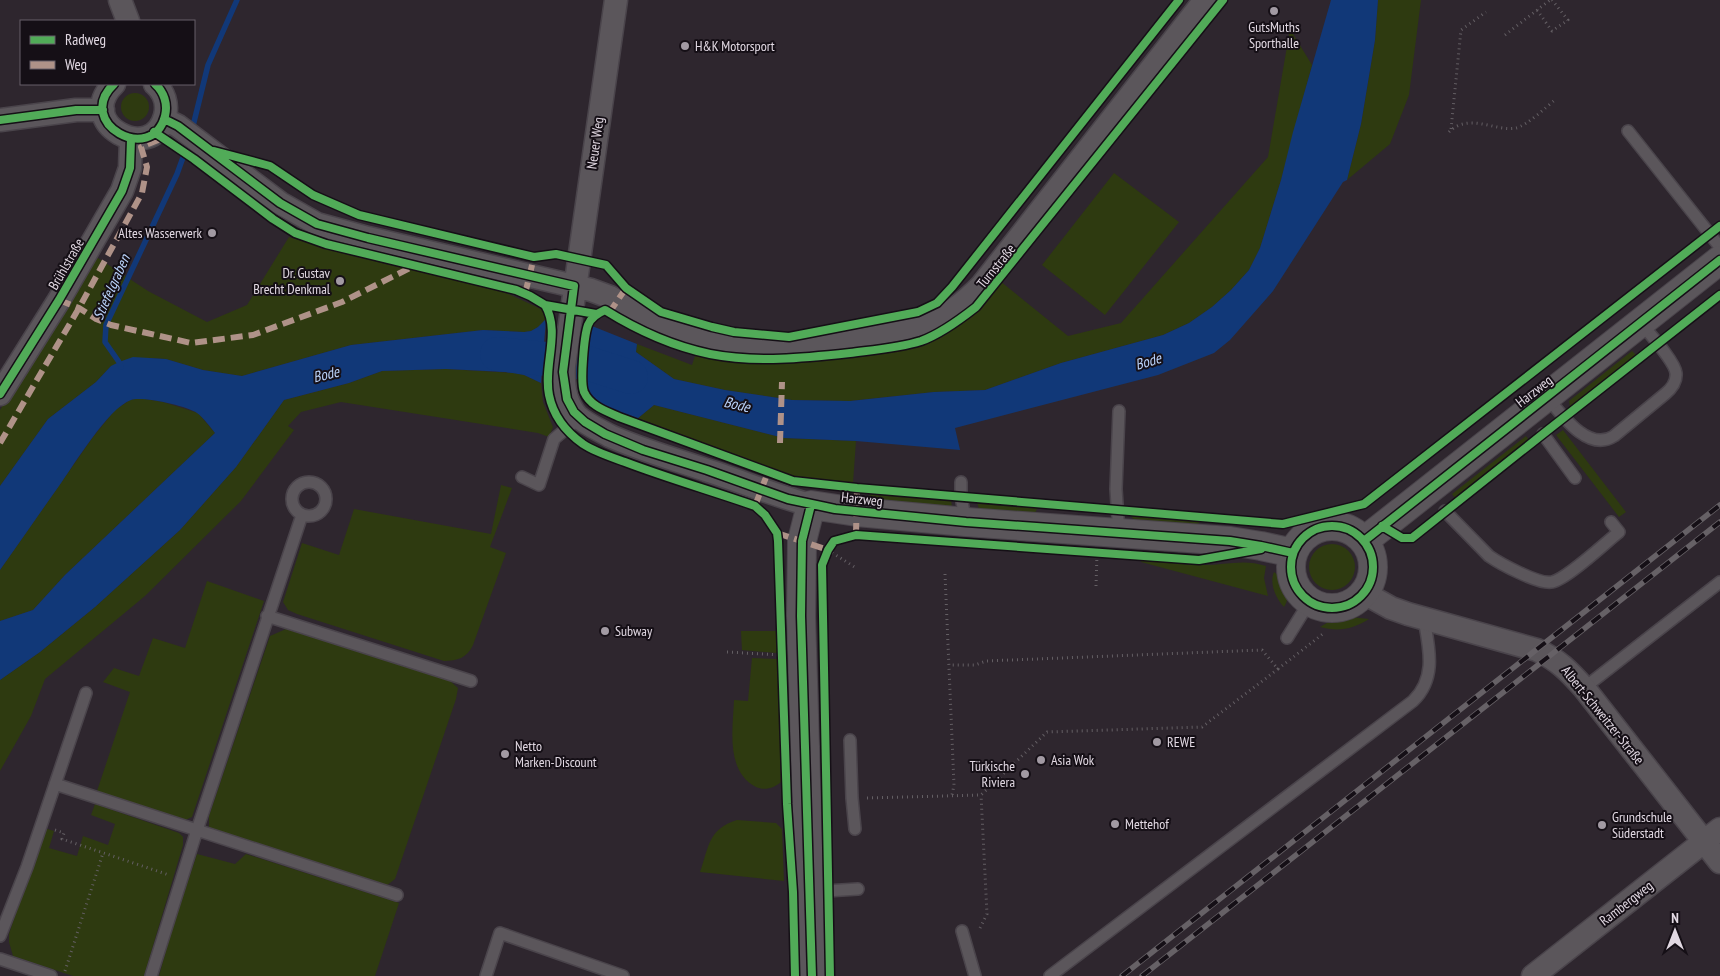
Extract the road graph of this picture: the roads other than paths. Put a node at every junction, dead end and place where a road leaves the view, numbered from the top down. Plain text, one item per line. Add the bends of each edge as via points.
1 (120, 0) edge
2 (616, 0) edge
3 (1205, 0) edge
4 (128, 20) edge
5 (113, 85) edge
6 (156, 85) edge
7 (103, 110) junction
8 (0, 120) edge
9 (171, 123) junction
10 (1628, 131) dead end
11 (130, 139) junction
12 (1720, 247) edge
13 (1720, 260) edge
14 (574, 286) junction
15 (1641, 323) junction
16 (0, 394) edge
17 (1547, 397) junction
18 (1120, 411) dead end
19 (577, 415) junction
20 (1543, 434) dead end
21 (522, 477) dead end
22 (1575, 478) dead end
23 (961, 482) dead end
24 (811, 505) junction
25 (1445, 511) dead end
26 (302, 515) dead end
27 (966, 522) junction
28 (1611, 522) dead end
29 (1119, 534) junction
30 (1364, 541) junction
31 (1293, 553) junction
32 (1720, 582) edge
33 (1364, 593) junction
34 (1310, 601) junction
35 (267, 616) junction
36 (1424, 619) junction
37 (1287, 638) dead end
38 (471, 680) dead end
39 (1584, 688) junction
40 (86, 693) dead end
41 (850, 740) dead end
42 (55, 784) junction
43 (855, 829) dead end
44 (197, 830) junction
45 (1712, 835) edge
46 (1720, 862) edge
47 (858, 889) dead end
48 (810, 892) junction
49 (397, 894) dead end
50 (962, 931) dead end
51 (0, 936) edge
52 (0, 959) edge
53 (51, 976) edge
54 (151, 976) edge
55 (486, 976) edge
56 (623, 976) edge
57 (812, 976) edge
58 (975, 976) edge
59 (1050, 976) edge
60 (1532, 976) edge

1 - 4 street
2 - 14 street, Neuer Weg
3 - 14 street, Turnstraße via 982,285 963,304 940,319 904,330 823,344 793,348 753,347 674,331 610,297
5 - 7 street via 106,94
6 - 9 street via 162,93
7 - 8 street via 76,110
7 - 11 street via 112,129
9 - 11 street via 150,135
9 - 14 street, Turnstraße via 280,203 317,224
10 - 12 lane
11 - 16 street, Brühlstraße via 130,168 122,191 60,300
13 - 15 main road, Harzweg
14 - 19 street via 564,378 567,399
15 - 17 main road, Harzweg
15 - 17 lane via 1673,366 1676,378 1668,391 1614,436 1604,440 1586,437
17 - 30 main road, Harzweg
18 - 29 lane via 1116,489
19 - 21 lane via 554,439 539,485
19 - 24 street, Harzweg via 605,434 642,450
20 - 22 lane
23 - 27 lane
24 - 27 main road, Harzweg
24 - 48 main road via 801,556
25 - 28 lane via 1503,566 1546,583 1562,578 1619,532
26 - 35 lane
27 - 29 main road, Harzweg
29 - 31 main road, Harzweg via 1233,542
30 - 31 main road via 1346,529 1325,526 1306,536
30 - 33 main road via 1373,567
31 - 34 main road via 1292,577
32 - 39 lane
33 - 34 main road via 1353,602 1338,607 1324,607
33 - 36 street, Albert-Schweitzer-Straße via 1391,608
34 - 37 lane
35 - 38 lane
35 - 44 lane
36 - 39 street, Albert-Schweitzer-Straße via 1537,650 1564,666
36 - 59 lane via 1429,670 1426,685 1414,702
39 - 45 street, Albert-Schweitzer-Straße
40 - 42 lane
41 - 43 lane
42 - 44 lane
42 - 51 lane
44 - 49 lane
44 - 54 lane
45 - 46 street, Albert-Schweitzer-Straße
45 - 60 street, Rambergweg
47 - 48 lane
48 - 57 main road
50 - 58 lane
52 - 53 lane
55 - 56 lane via 500,933

